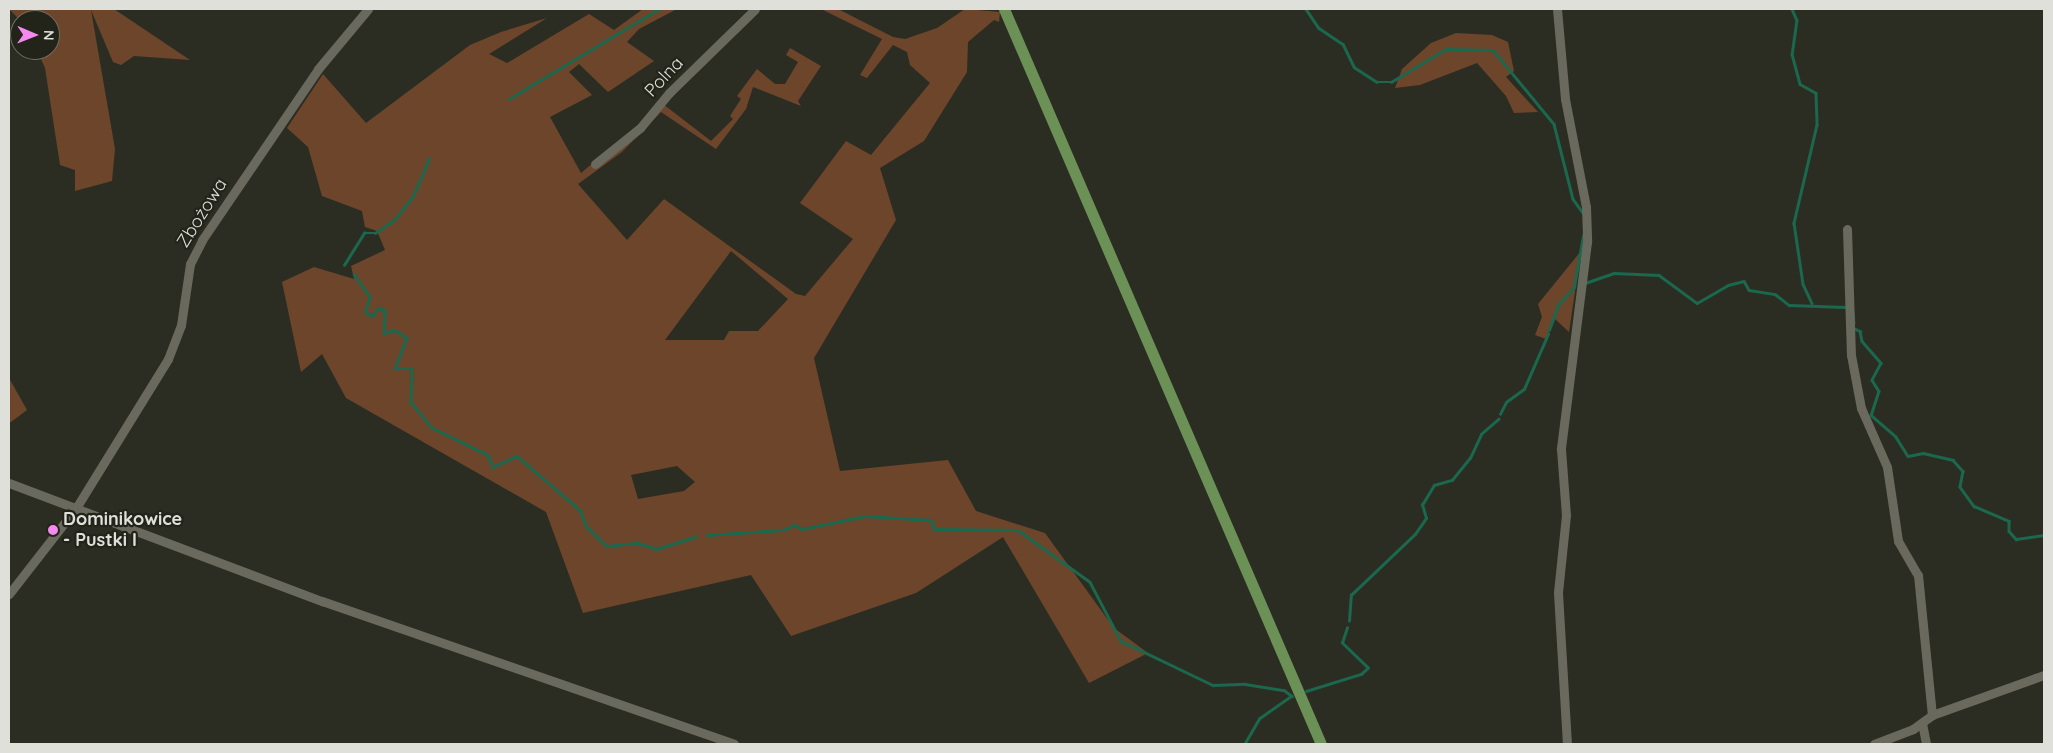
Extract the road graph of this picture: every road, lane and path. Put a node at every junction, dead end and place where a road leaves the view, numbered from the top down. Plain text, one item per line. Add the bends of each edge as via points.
1 (368, 9) edge
2 (755, 9) edge
3 (1004, 9) edge
4 (1557, 9) edge
5 (595, 164) dead end
6 (1847, 229) dead end
7 (9, 483) edge
8 (76, 508) junction
9 (9, 594) edge
10 (2044, 675) edge
11 (1932, 715) junction
12 (1922, 723) junction
13 (734, 744) edge
14 (1321, 744) edge
15 (1567, 744) edge
16 (1874, 744) edge
17 (1926, 744) edge

1 - 8 street, Zbożowa via 327,56 202,240 190,264 175,344
2 - 5 street, Polna via 669,93 640,128
3 - 14 main road
4 - 15 street via 1565,99 1586,207 1587,242 1562,449 1566,515 1558,593
6 - 11 street via 1851,355 1860,408 1887,467 1898,541 1918,575
7 - 8 street
8 - 9 street, Zbożowa
8 - 13 street via 322,601
10 - 11 street
11 - 12 street
12 - 16 street
12 - 17 street

